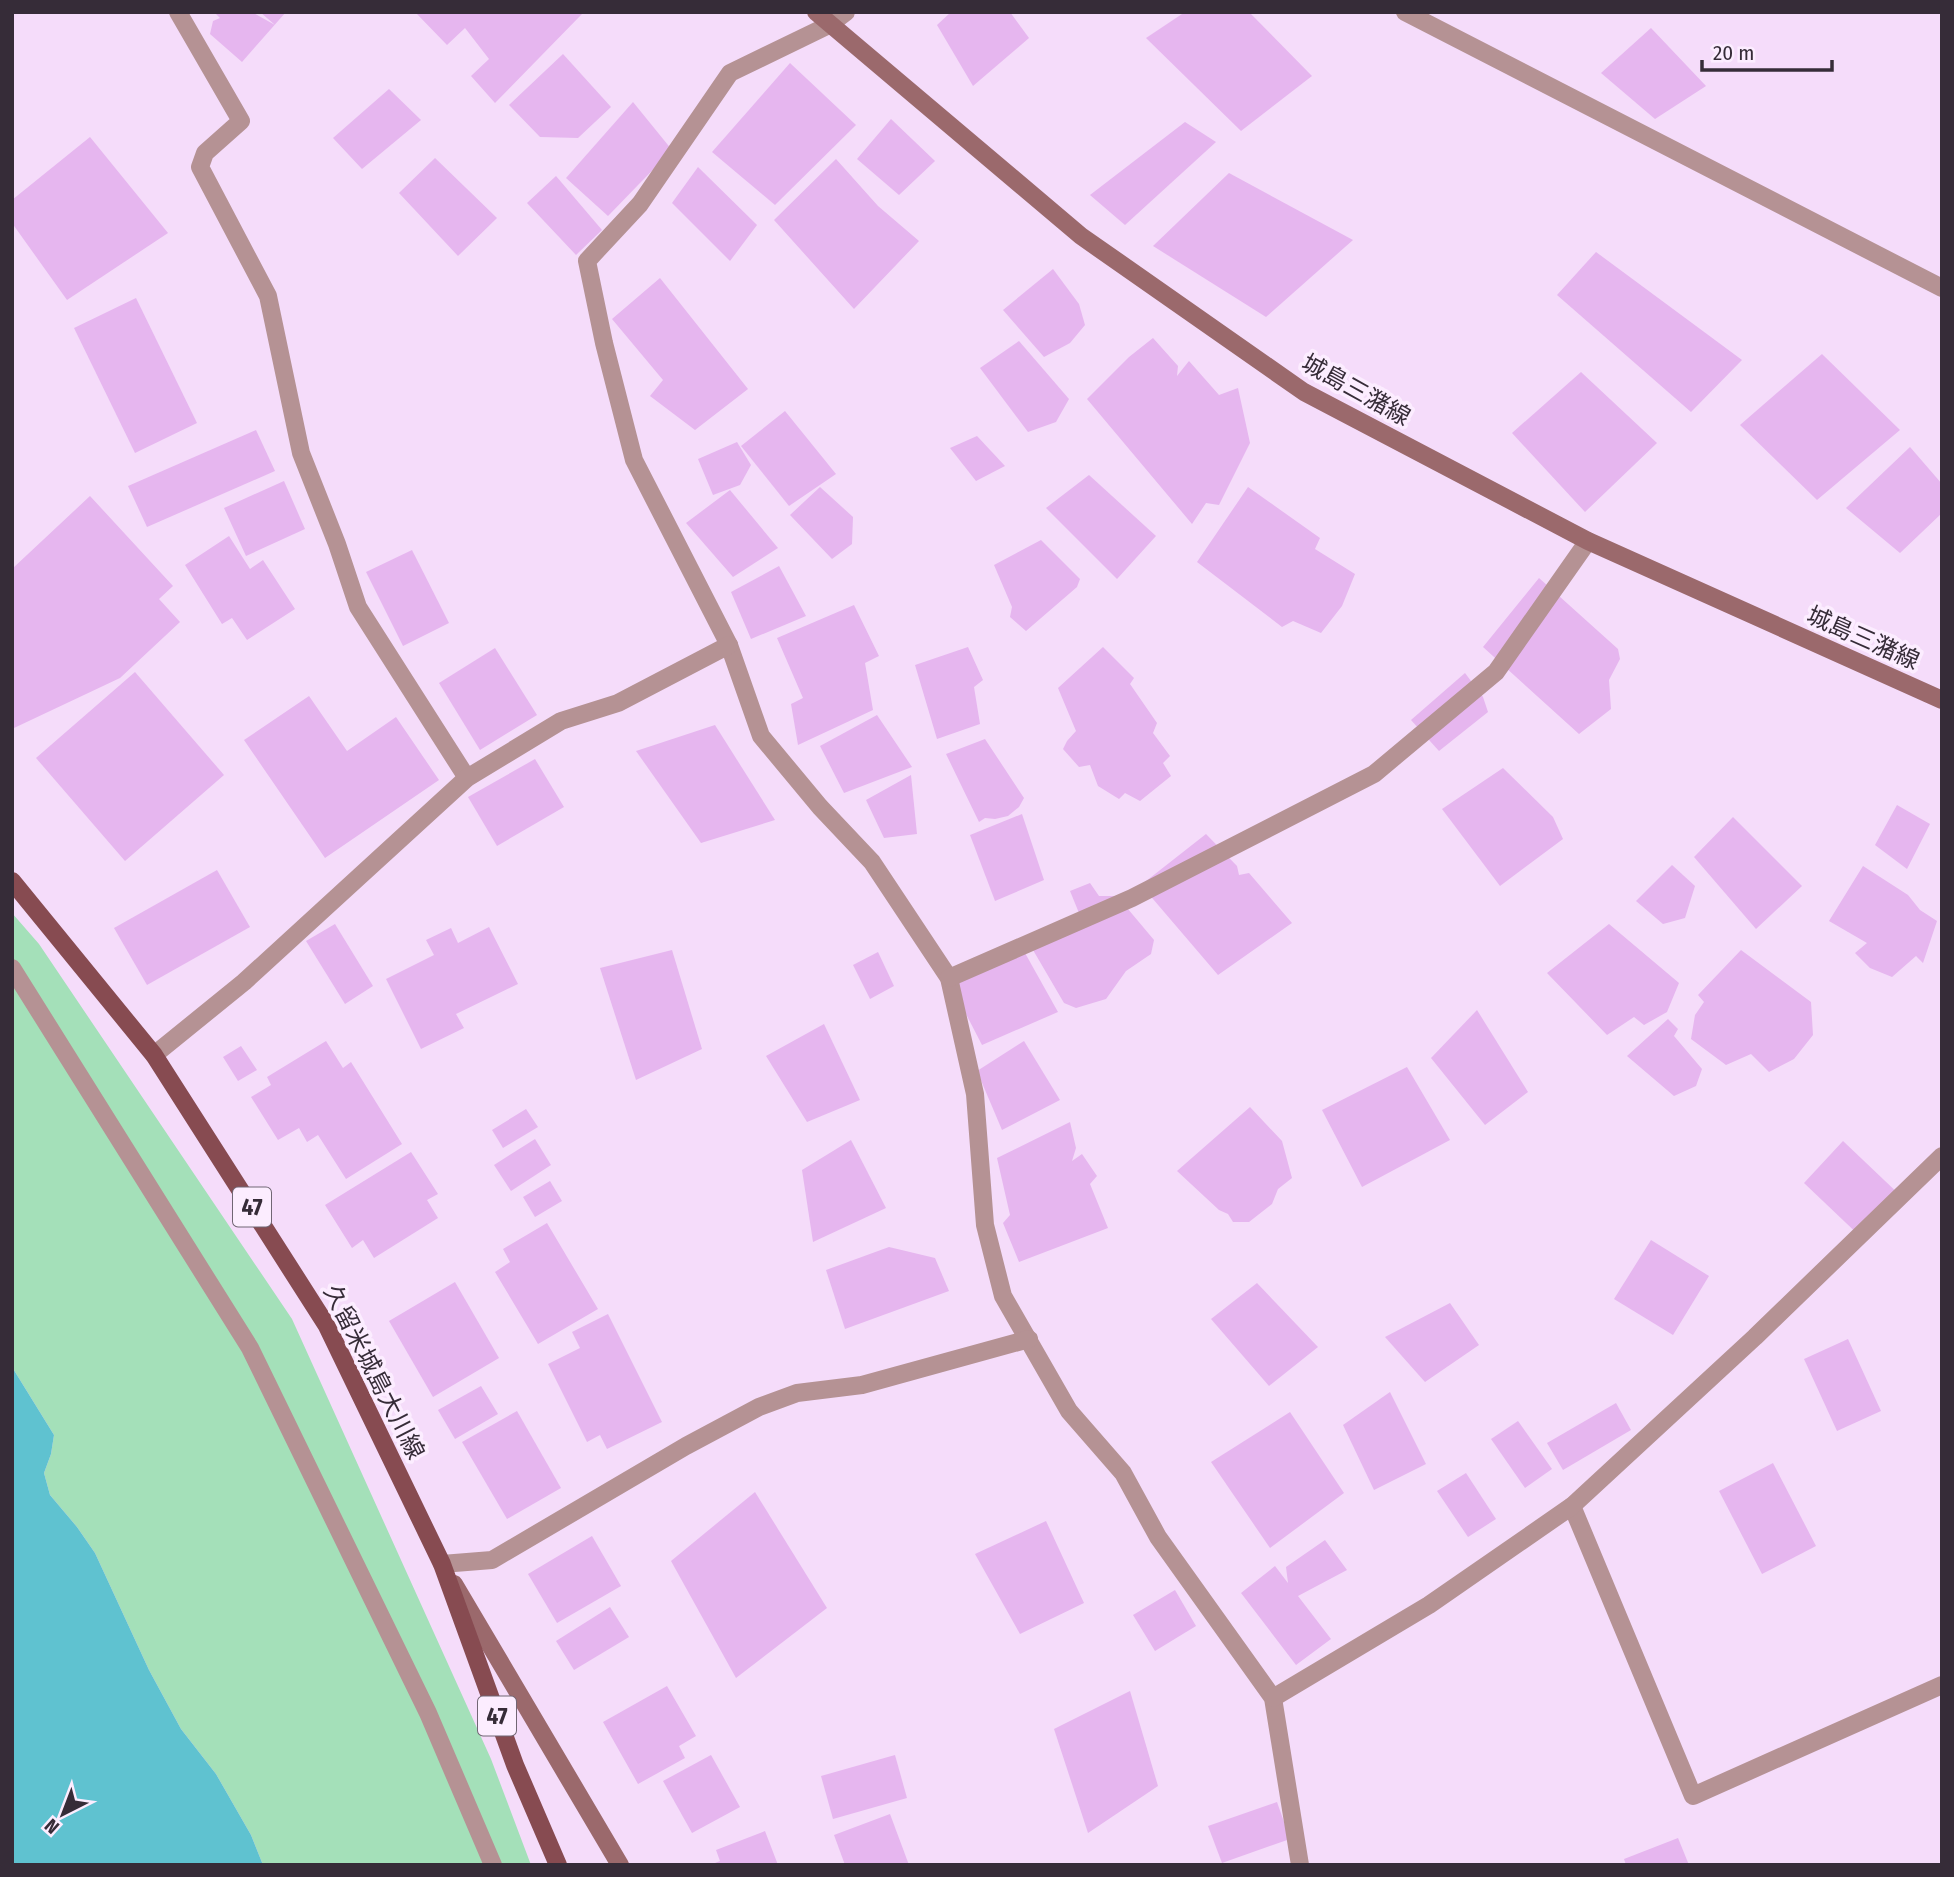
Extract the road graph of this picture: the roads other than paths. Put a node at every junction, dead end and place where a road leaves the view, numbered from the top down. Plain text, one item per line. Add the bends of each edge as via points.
1 (178, 12) edge
2 (846, 12) edge
3 (1405, 12) edge
4 (822, 19) edge
5 (1942, 288) edge
6 (1588, 541) junction
7 (729, 645) junction
8 (1942, 700) edge
9 (467, 778) junction
10 (12, 881) edge
11 (12, 968) edge
12 (949, 978) junction
13 (154, 1055) junction
14 (1942, 1156) edge
15 (1029, 1339) junction
16 (1572, 1506) junction
17 (442, 1564) junction
18 (1942, 1685) edge
19 (1273, 1698) junction
20 (493, 1865) edge
21 (558, 1865) edge
22 (620, 1865) edge
23 (1300, 1865) edge

1 - 9 street via 241,121 205,153 200,167 268,296 301,453 358,607
2 - 4 street
3 - 5 street
4 - 6 main road, 城島三潴線 via 1081,236 1304,392
4 - 7 street via 730,73 640,204 587,261 634,460
6 - 8 main road, 城島三潴線
6 - 12 street via 1496,672 1374,774 1132,898
7 - 9 street via 618,703 561,721
7 - 12 street via 761,736 872,862
9 - 13 street via 244,982
10 - 13 main road, 久留米城島大川線 / 47
11 - 20 street via 250,1348 428,1713
12 - 15 street via 975,1094 985,1225 1003,1296
13 - 17 main road, 久留米城島大川線 / 47 via 327,1326
14 - 16 street
15 - 17 street via 862,1385 797,1393 759,1407 492,1560
15 - 19 street via 1069,1411 1124,1473 1157,1537
16 - 18 street via 1693,1796
16 - 19 street via 1429,1605
17 - 21 main road, 久留米城島大川線 / 47 via 515,1765
17 - 22 main road
19 - 23 street

